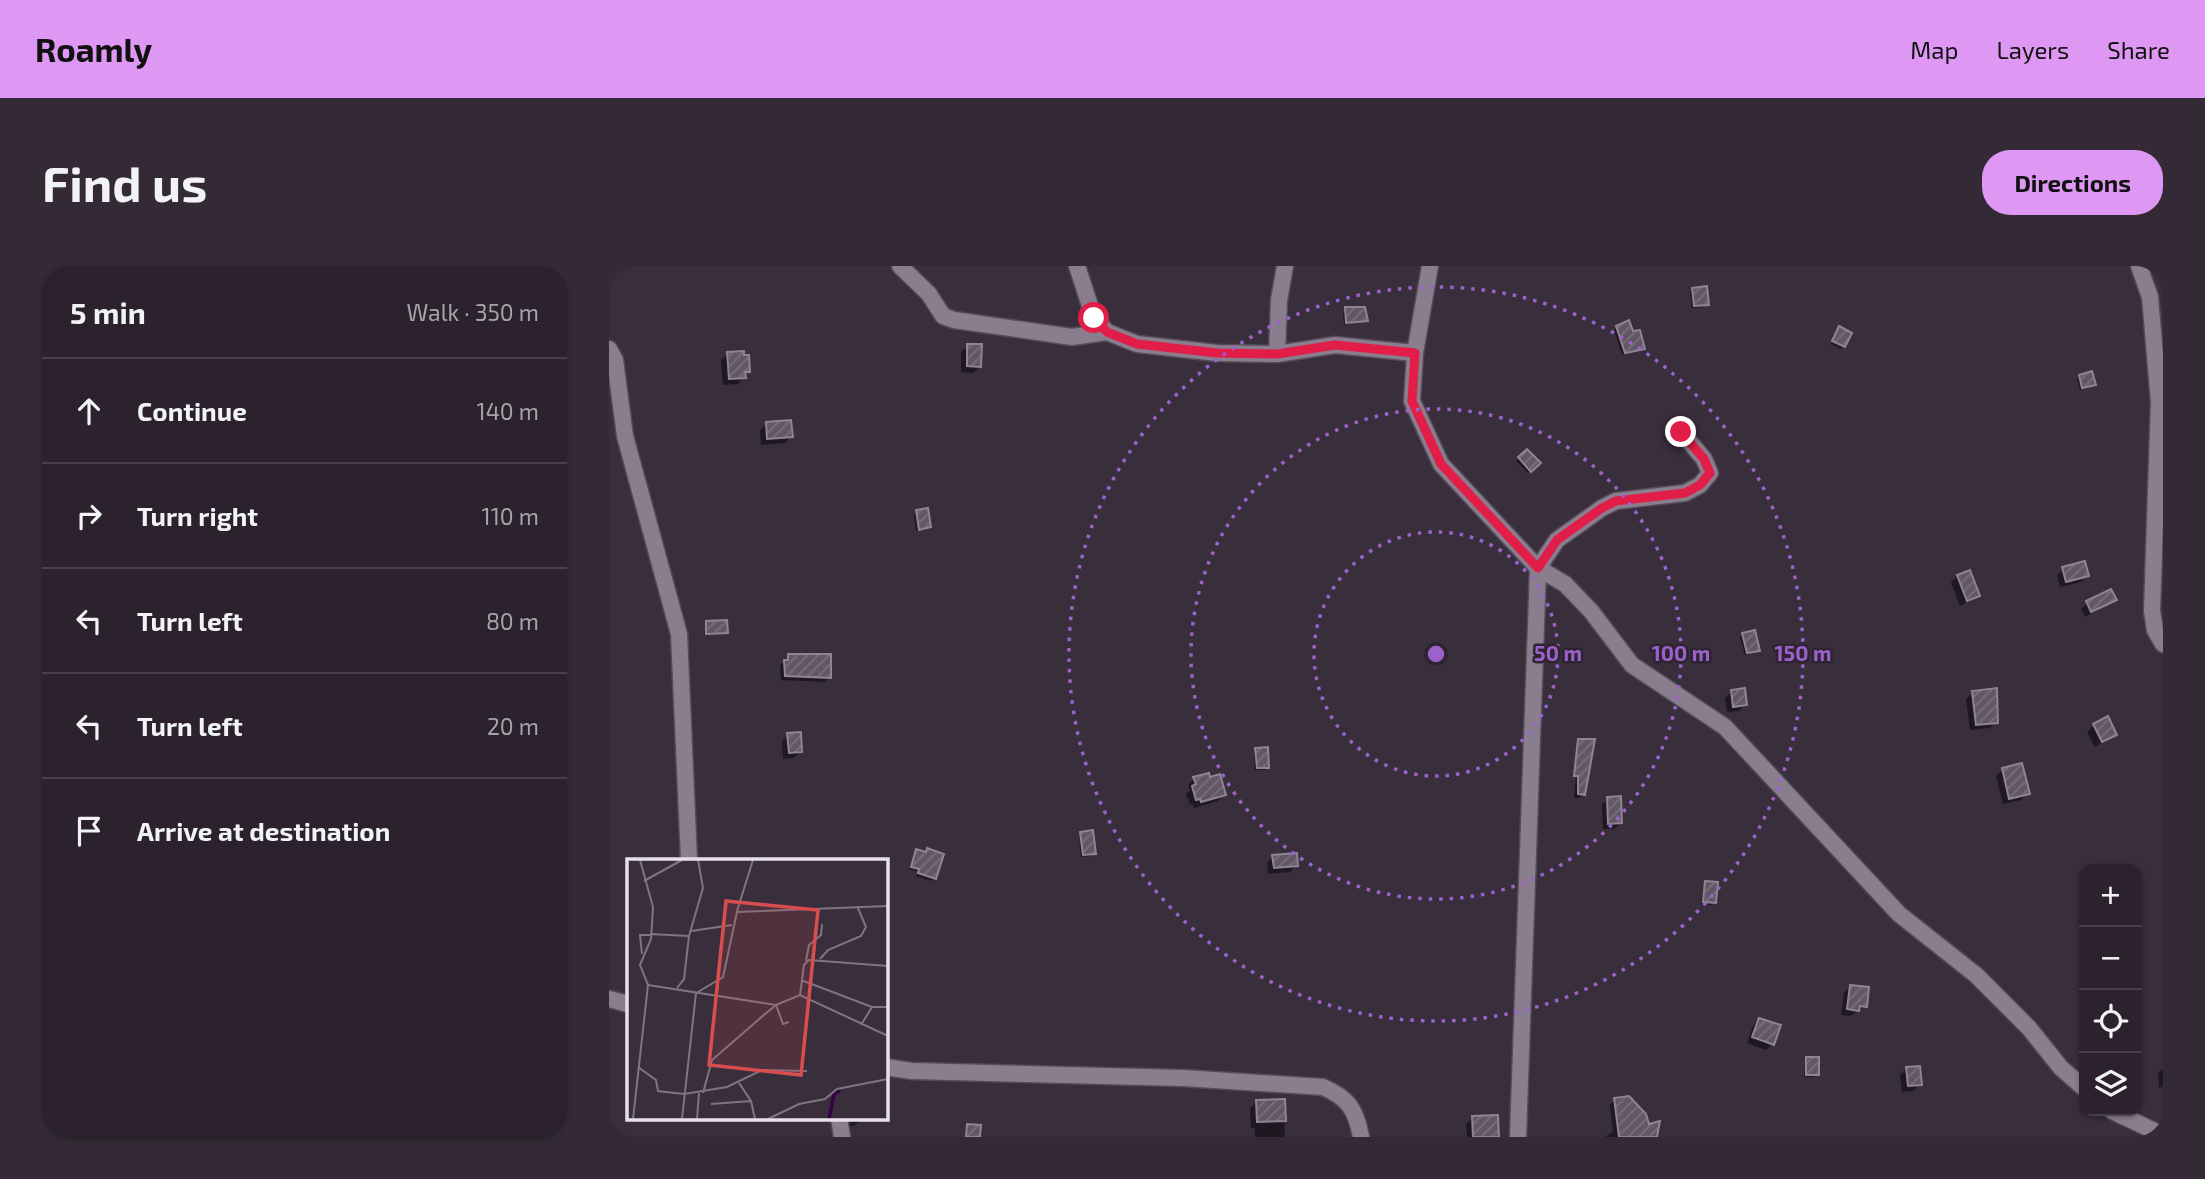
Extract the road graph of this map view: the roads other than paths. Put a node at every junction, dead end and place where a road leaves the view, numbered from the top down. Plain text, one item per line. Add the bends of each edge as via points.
1 (900, 266) edge
2 (1077, 266) edge
3 (1285, 266) edge
4 (1430, 266) edge
5 (2139, 266) edge
6 (1107, 332) junction
7 (609, 349) edge
8 (1415, 353) junction
9 (1277, 354) junction
10 (1681, 432) dead end
11 (1538, 568) junction
12 (2163, 644) edge
13 (689, 859) edge
14 (609, 999) edge
15 (627, 1004) edge
16 (887, 1067) edge
17 (2079, 1083) edge
18 (2123, 1116) edge
19 (839, 1119) edge
20 (2163, 1135) edge
21 (842, 1137) edge
22 (1361, 1137) edge
23 (1518, 1137) edge

1 - 6 street via 924,288 943,316 954,320 1072,337
2 - 6 street via 1094,318
3 - 9 street
4 - 8 street
5 - 12 street via 2150,297 2159,402 2152,611
6 - 9 street via 1137,344
7 - 13 street via 615,360 625,436 679,634
8 - 9 street via 1335,345
8 - 11 street via 1412,401 1441,464
10 - 11 street via 1704,459 1708,478 1685,493 1609,504 1557,540
11 - 17 street via 1565,584 1632,665 1725,727 1899,914 1976,975
11 - 23 street
14 - 15 street
16 - 22 street via 1323,1087 1353,1105
18 - 20 street
19 - 21 street

